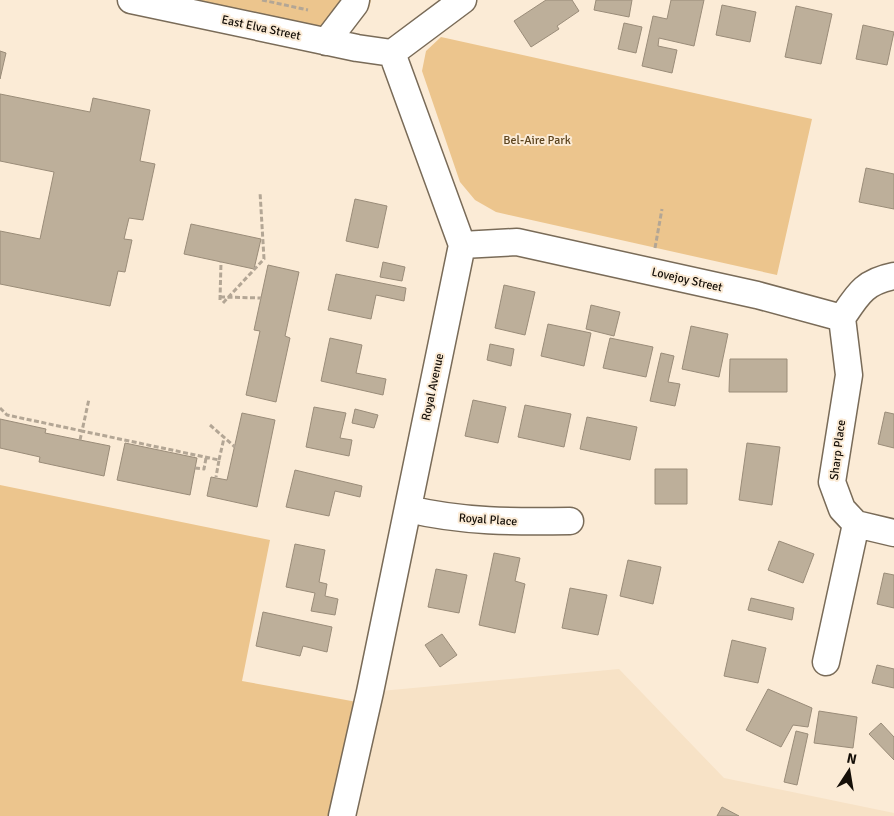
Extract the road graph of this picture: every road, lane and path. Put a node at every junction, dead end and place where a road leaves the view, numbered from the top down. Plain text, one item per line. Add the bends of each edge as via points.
1 (131, 0) edge
2 (262, 0) edge
3 (356, 0) edge
4 (463, 0) edge
5 (309, 11) dead end
6 (326, 42) junction
7 (392, 54) junction
8 (260, 192) dead end
9 (662, 209) dead end
10 (462, 245) junction
11 (654, 251) dead end
12 (222, 262) dead end
13 (894, 276) edge
14 (228, 297) junction
15 (261, 298) dead end
16 (842, 318) junction
17 (88, 399) dead end
18 (0, 408) edge
19 (210, 425) dead end
20 (82, 431) junction
21 (224, 438) junction
22 (80, 440) dead end
23 (235, 447) dead end
24 (206, 458) junction
25 (220, 460) junction
26 (195, 468) dead end
27 (216, 477) dead end
28 (408, 508) junction
29 (570, 521) dead end
30 (856, 524) junction
31 (894, 533) edge
32 (826, 662) dead end
33 (342, 816) edge

1 - 6 street, East Elva Street
2 - 5 path
3 - 6 street
4 - 7 street
6 - 7 street, East Elva Street
7 - 10 street
8 - 14 path via 264,259
9 - 11 path
10 - 16 street, Lovejoy Street via 517,242 757,295
10 - 28 street, Royal Avenue
12 - 14 path via 221,300
13 - 16 street via 882,278 859,292
14 - 15 path
16 - 30 street, Sharp Place via 849,375 832,482 842,509
17 - 20 path
18 - 20 path via 7,415
19 - 21 path
20 - 22 path
20 - 24 path
21 - 23 path
21 - 25 path
24 - 25 path
24 - 26 path via 204,470
25 - 27 path
28 - 29 street, Royal Place via 439,516 503,522
28 - 33 street, Royal Avenue
30 - 31 street
30 - 32 street

